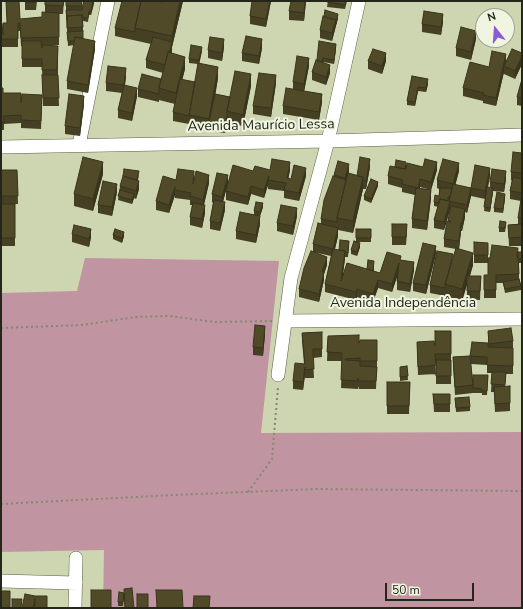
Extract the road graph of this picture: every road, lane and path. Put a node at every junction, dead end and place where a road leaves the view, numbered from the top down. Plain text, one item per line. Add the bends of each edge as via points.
1 (108, 1) edge
2 (359, 1) edge
3 (522, 135) edge
4 (328, 141) junction
5 (78, 145) junction
6 (1, 147) edge
7 (522, 319) edge
8 (285, 321) junction
9 (1, 328) edge
10 (278, 376) joint
11 (522, 491) edge
12 (248, 492) junction
13 (1, 504) edge
14 (76, 558) dead end
15 (1, 581) edge
16 (76, 583) junction
17 (75, 608) edge

1 - 5 street
2 - 4 street
3 - 4 street, Avenida Maurício Lessa
4 - 5 street, Avenida Maurício Lessa
4 - 8 street via 291,278
5 - 6 street, Avenida Maurício Lessa
7 - 8 street, Avenida Independência
8 - 9 path via 215,322 169,316 134,317 82,325
8 - 10 street
10 - 12 path via 272,459
11 - 12 path via 317,489
12 - 13 path
14 - 16 street
15 - 16 street
16 - 17 street

